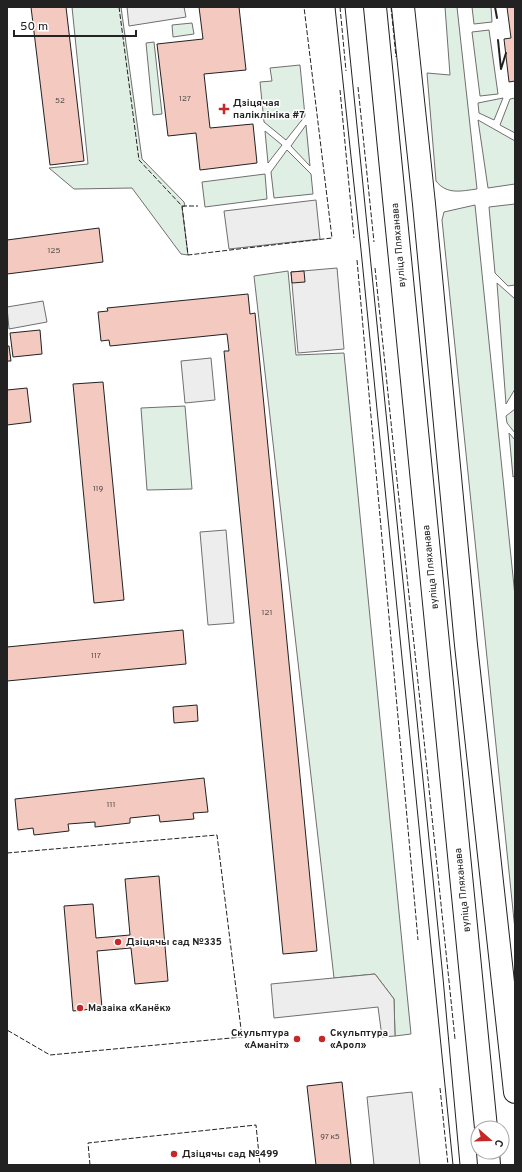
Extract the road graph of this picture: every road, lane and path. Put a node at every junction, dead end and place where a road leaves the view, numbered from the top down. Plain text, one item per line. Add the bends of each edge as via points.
1 (375, 7) edge
2 (403, 7) edge
3 (466, 645) junction
4 (439, 648) junction
5 (515, 1092) edge
6 (485, 1120) edge

1 - 4 main road, вуліца Пляханава
2 - 3 main road
3 - 4 main road
3 - 5 main road
4 - 6 main road, вуліца Пляханава

